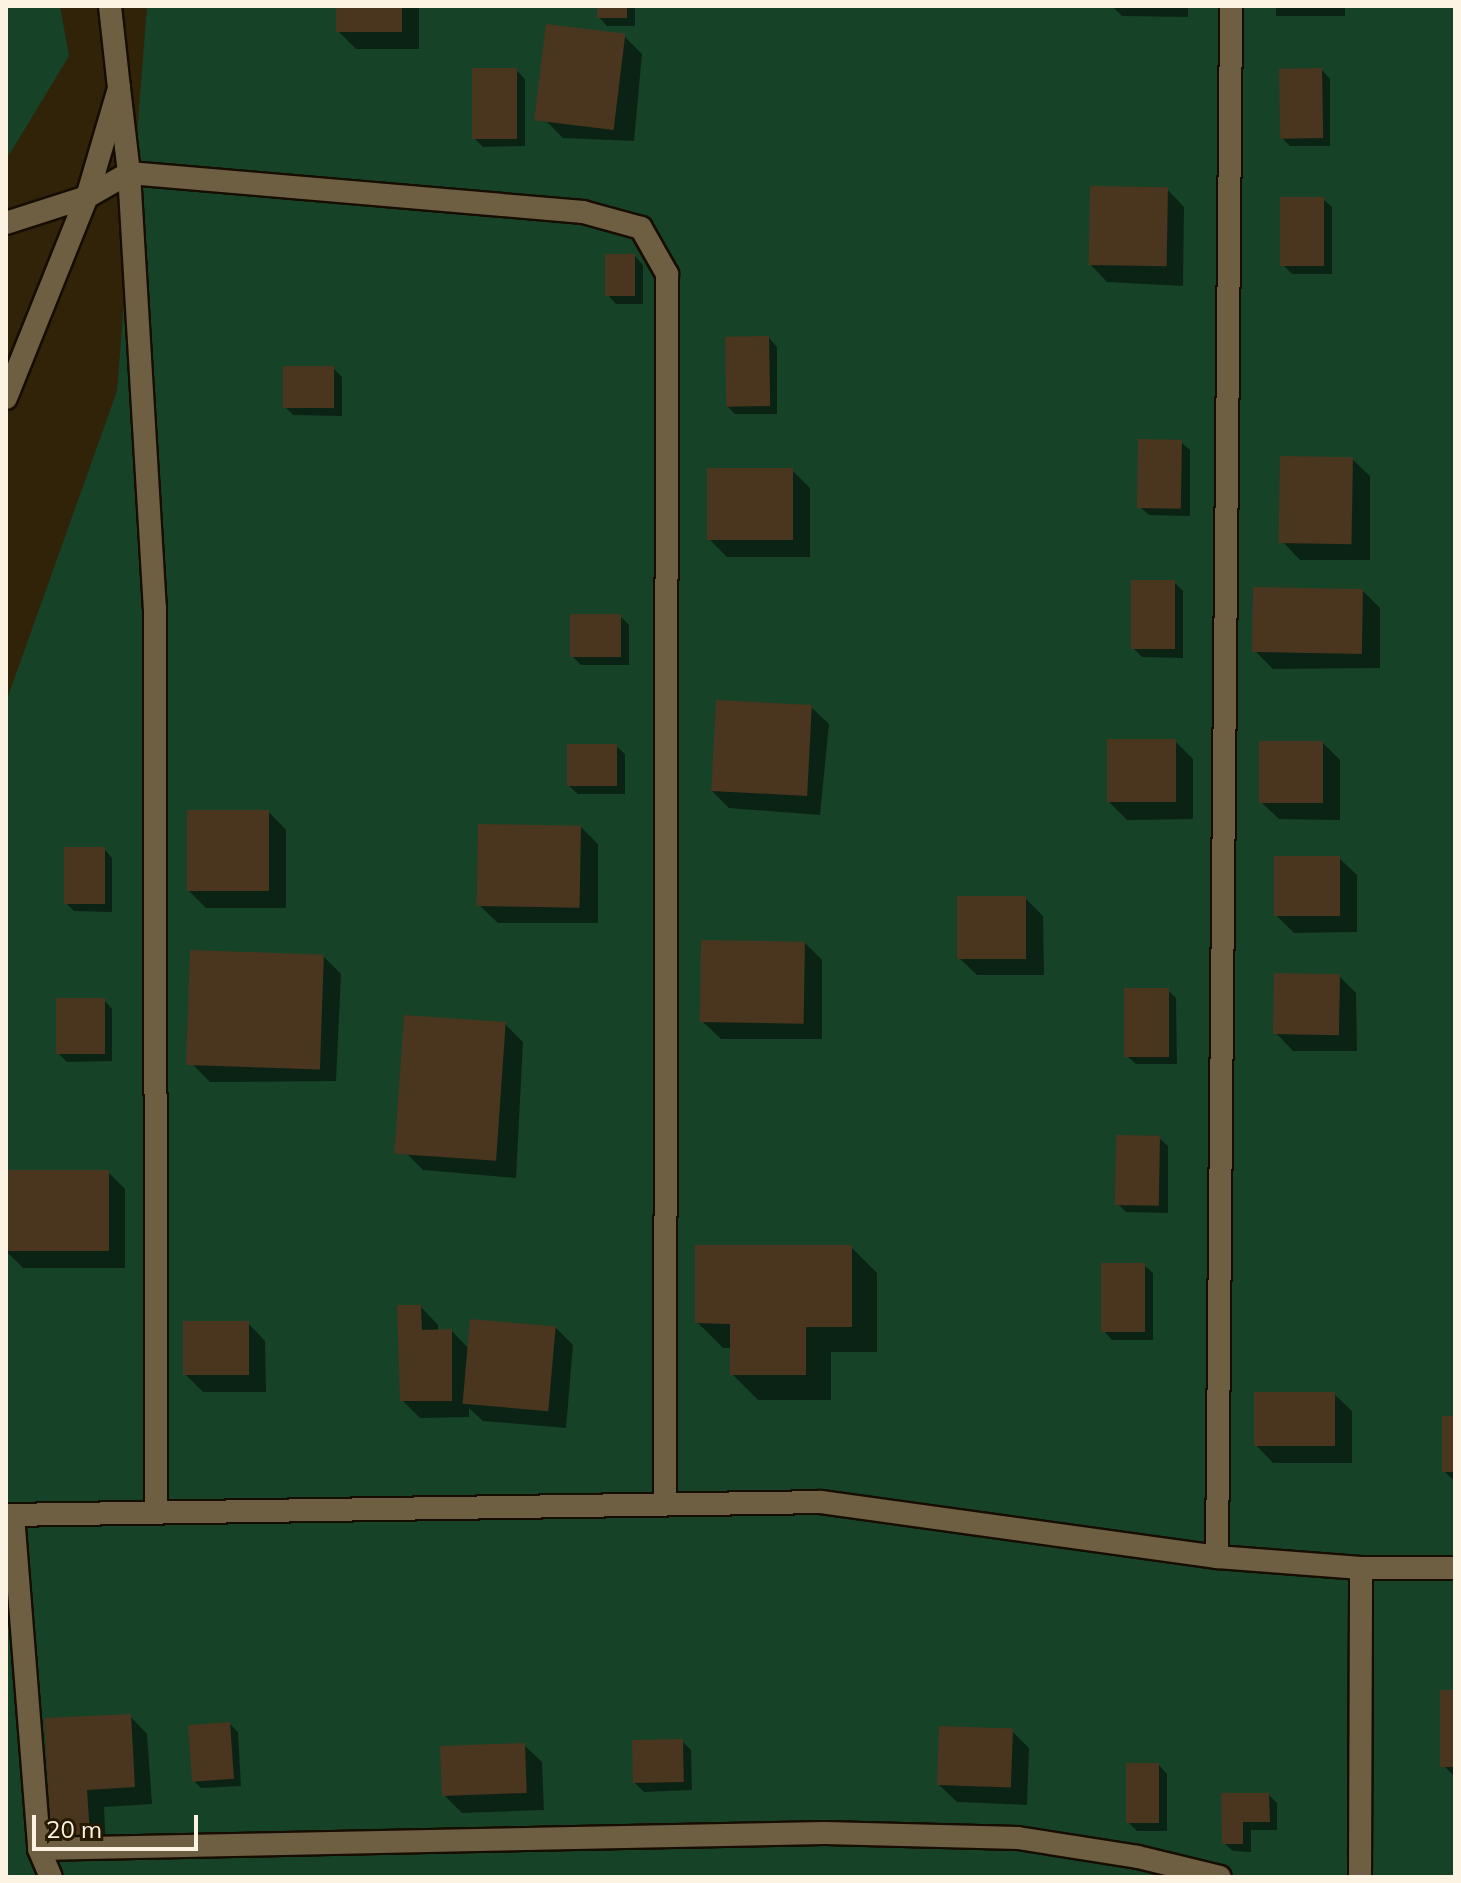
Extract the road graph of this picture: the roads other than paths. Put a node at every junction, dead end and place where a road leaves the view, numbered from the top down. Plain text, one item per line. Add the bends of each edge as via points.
1 (110, 6) edge
2 (1231, 6) edge
3 (119, 88) junction
4 (129, 173) junction
5 (87, 197) junction
6 (6, 223) edge
7 (6, 398) edge
8 (665, 1504) junction
9 (156, 1513) junction
10 (10, 1515) edge
11 (1217, 1557) junction
12 (1361, 1568) junction
13 (1455, 1568) edge
14 (39, 1849) junction
15 (51, 1877) edge
16 (1220, 1877) edge
17 (1360, 1877) edge

1 - 3 street
2 - 11 street
3 - 4 street
3 - 5 street
4 - 5 street
4 - 8 street via 583,212 641,228 667,274
4 - 9 street via 155,608
5 - 6 street
5 - 7 street
8 - 9 street
8 - 11 street via 821,1502
9 - 10 street
10 - 14 street
11 - 12 street
12 - 13 street
12 - 17 street
14 - 15 street
14 - 16 street via 825,1833 1018,1838 1138,1857

